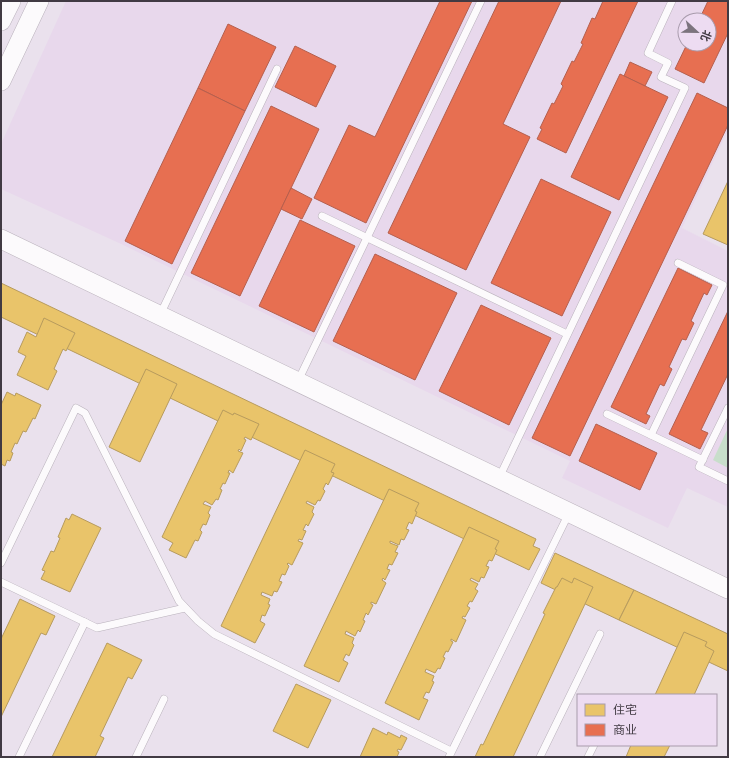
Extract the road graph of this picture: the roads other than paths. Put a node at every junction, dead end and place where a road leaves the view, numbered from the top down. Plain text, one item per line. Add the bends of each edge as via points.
1 (11, 1) edge
2 (39, 1) edge
3 (481, 1) edge
4 (672, 1) edge
5 (1, 21) edge
6 (277, 70) dead end
7 (1, 81) edge
8 (322, 216) dead end
9 (367, 238) junction
10 (1, 239) edge
11 (678, 263) dead end
12 (160, 316) junction
13 (567, 334) junction
14 (298, 382) junction
15 (728, 408) edge
16 (607, 414) dead end
17 (651, 435) junction
18 (703, 460) junction
19 (498, 479) junction
20 (728, 481) edge
21 (569, 513) junction
22 (1, 563) edge
23 (1, 582) edge
24 (728, 589) edge
25 (185, 608) junction
26 (85, 622) junction
27 (600, 634) dead end
28 (164, 699) dead end
29 (594, 746) edge
30 (450, 754) edge
31 (19, 757) edge
32 (136, 757) edge
33 (540, 757) edge
34 (588, 757) edge

1 - 5 street
2 - 7 street
3 - 9 lane
4 - 13 lane via 648,53 668,63 661,77 685,88
6 - 12 lane
8 - 9 lane
9 - 13 lane
9 - 14 lane
10 - 12 street
11 - 17 lane via 723,285
12 - 14 street
13 - 19 lane
14 - 19 street
15 - 18 lane
16 - 17 lane
17 - 18 lane
18 - 20 lane via 699,467
19 - 21 street
21 - 24 street
21 - 30 lane
22 - 25 lane via 76,408 85,413 179,601
23 - 26 lane
25 - 26 lane via 97,628
25 - 30 lane via 214,634
26 - 31 lane
27 - 33 lane
28 - 32 lane
29 - 34 lane

